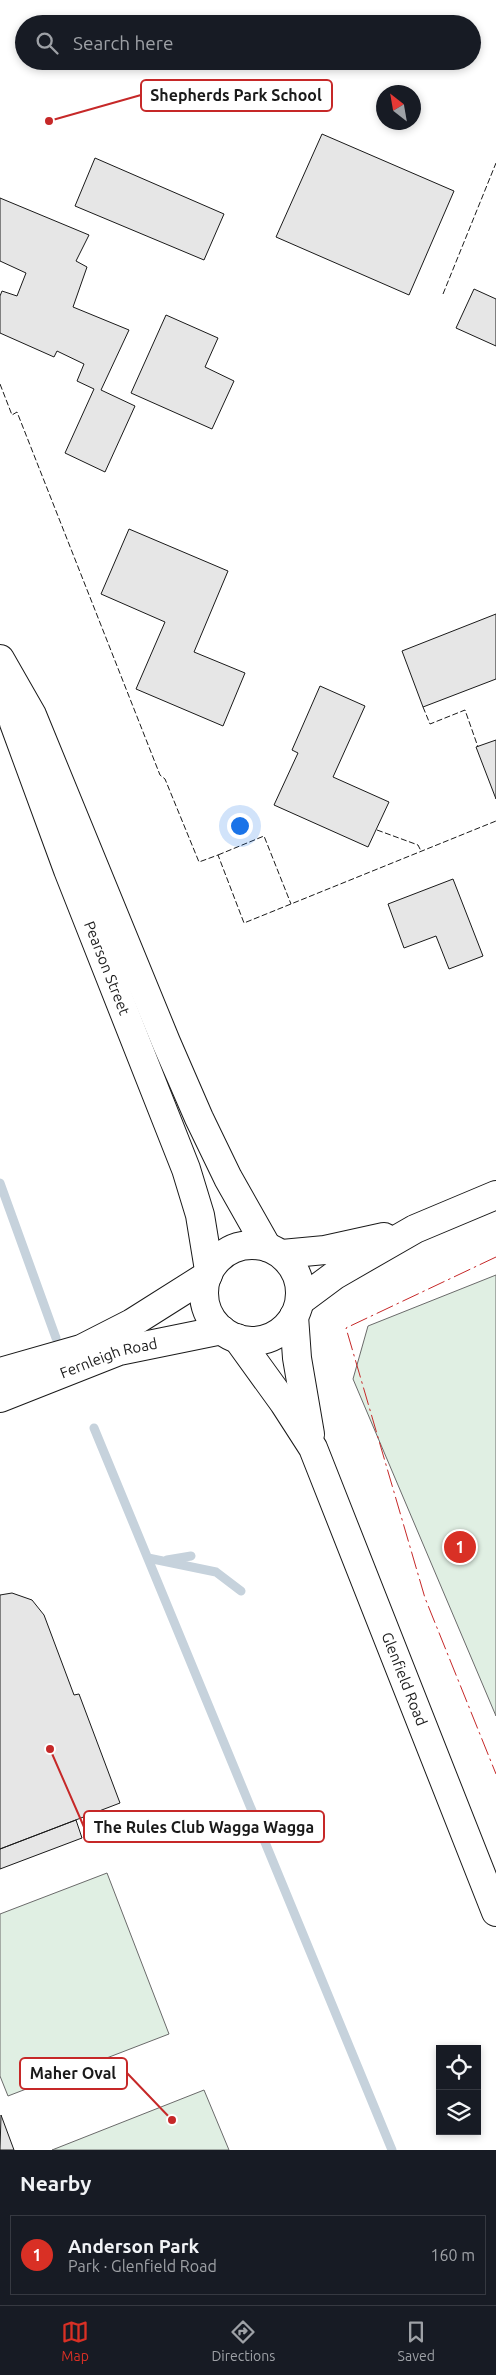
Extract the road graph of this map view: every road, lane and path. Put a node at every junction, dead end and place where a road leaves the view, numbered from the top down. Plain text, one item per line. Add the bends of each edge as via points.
1 (1, 663) edge
2 (496, 1195) edge
3 (415, 1229) junction
4 (275, 1251) junction
5 (209, 1273) junction
6 (297, 1309) junction
7 (230, 1334) junction
8 (0, 1372) edge
9 (0, 1398) edge
10 (313, 1448) junction
11 (496, 1912) edge

1 - 4 main road, Pearson Street via 32,715 199,1118 228,1178
1 - 5 main road, Pearson Street via 14,723 68,870 186,1169 200,1214
2 - 3 main road
3 - 4 main road via 325,1250
3 - 6 main road via 335,1275
4 - 5 main road via 250,1244 234,1248 220,1257
4 - 6 main road via 293,1268 299,1284
5 - 7 main road via 204,1286 205,1303 211,1318
5 - 8 main road, Fernleigh Road via 132,1323 81,1349
6 - 7 main road via 283,1329 269,1337 253,1340
6 - 10 main road, Glenfield Road via 297,1358
7 - 9 main road, Fernleigh Road via 119,1351
7 - 10 main road, Glenfield Road via 279,1396
10 - 11 main road, Glenfield Road

